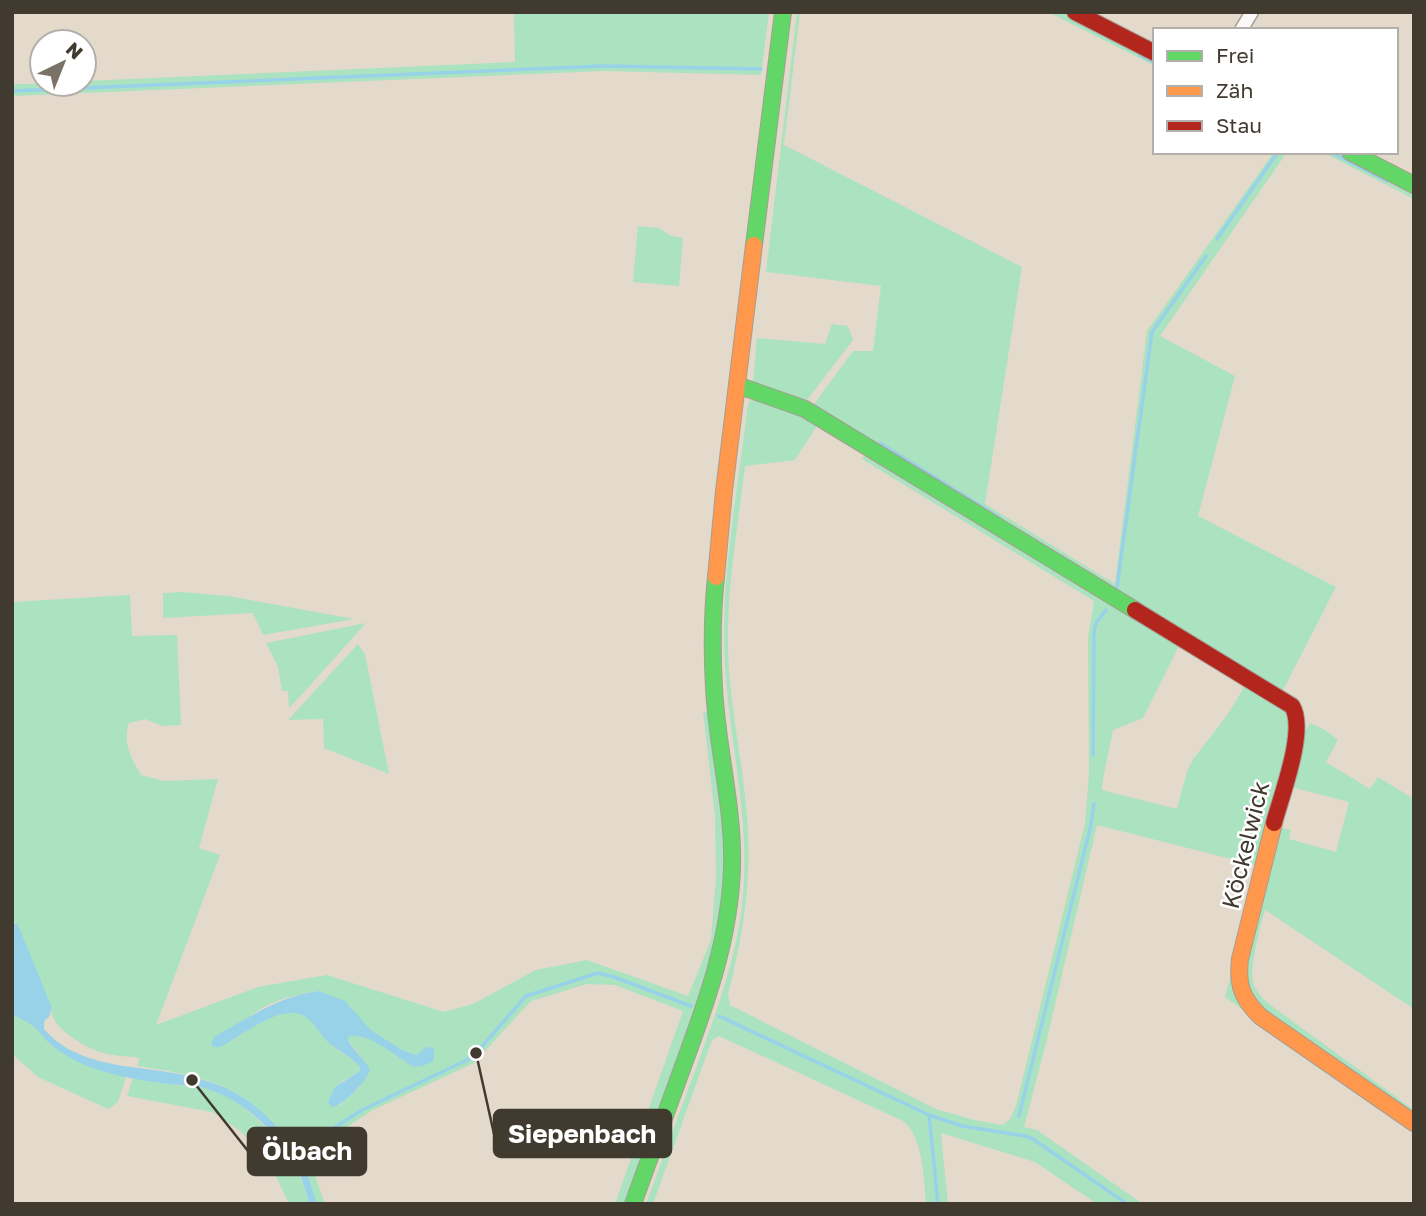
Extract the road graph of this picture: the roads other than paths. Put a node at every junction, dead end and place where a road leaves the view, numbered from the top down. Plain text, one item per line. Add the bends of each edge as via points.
1 (783, 12) edge
2 (1075, 12) edge
3 (1252, 12) edge
4 (1242, 28) edge
5 (1153, 51) edge
6 (1354, 154) edge
7 (1414, 185) edge
8 (737, 385) junction
9 (1414, 1123) edge
10 (633, 1204) edge

1 - 8 street
2 - 5 street
3 - 4 street
6 - 7 street
8 - 9 street, Köckelwick via 805,409 1292,706 1297,714 1297,734 1240,959 1239,991 1261,1017
8 - 10 street via 713,607 714,689 730,828 729,907 721,952 696,1032

